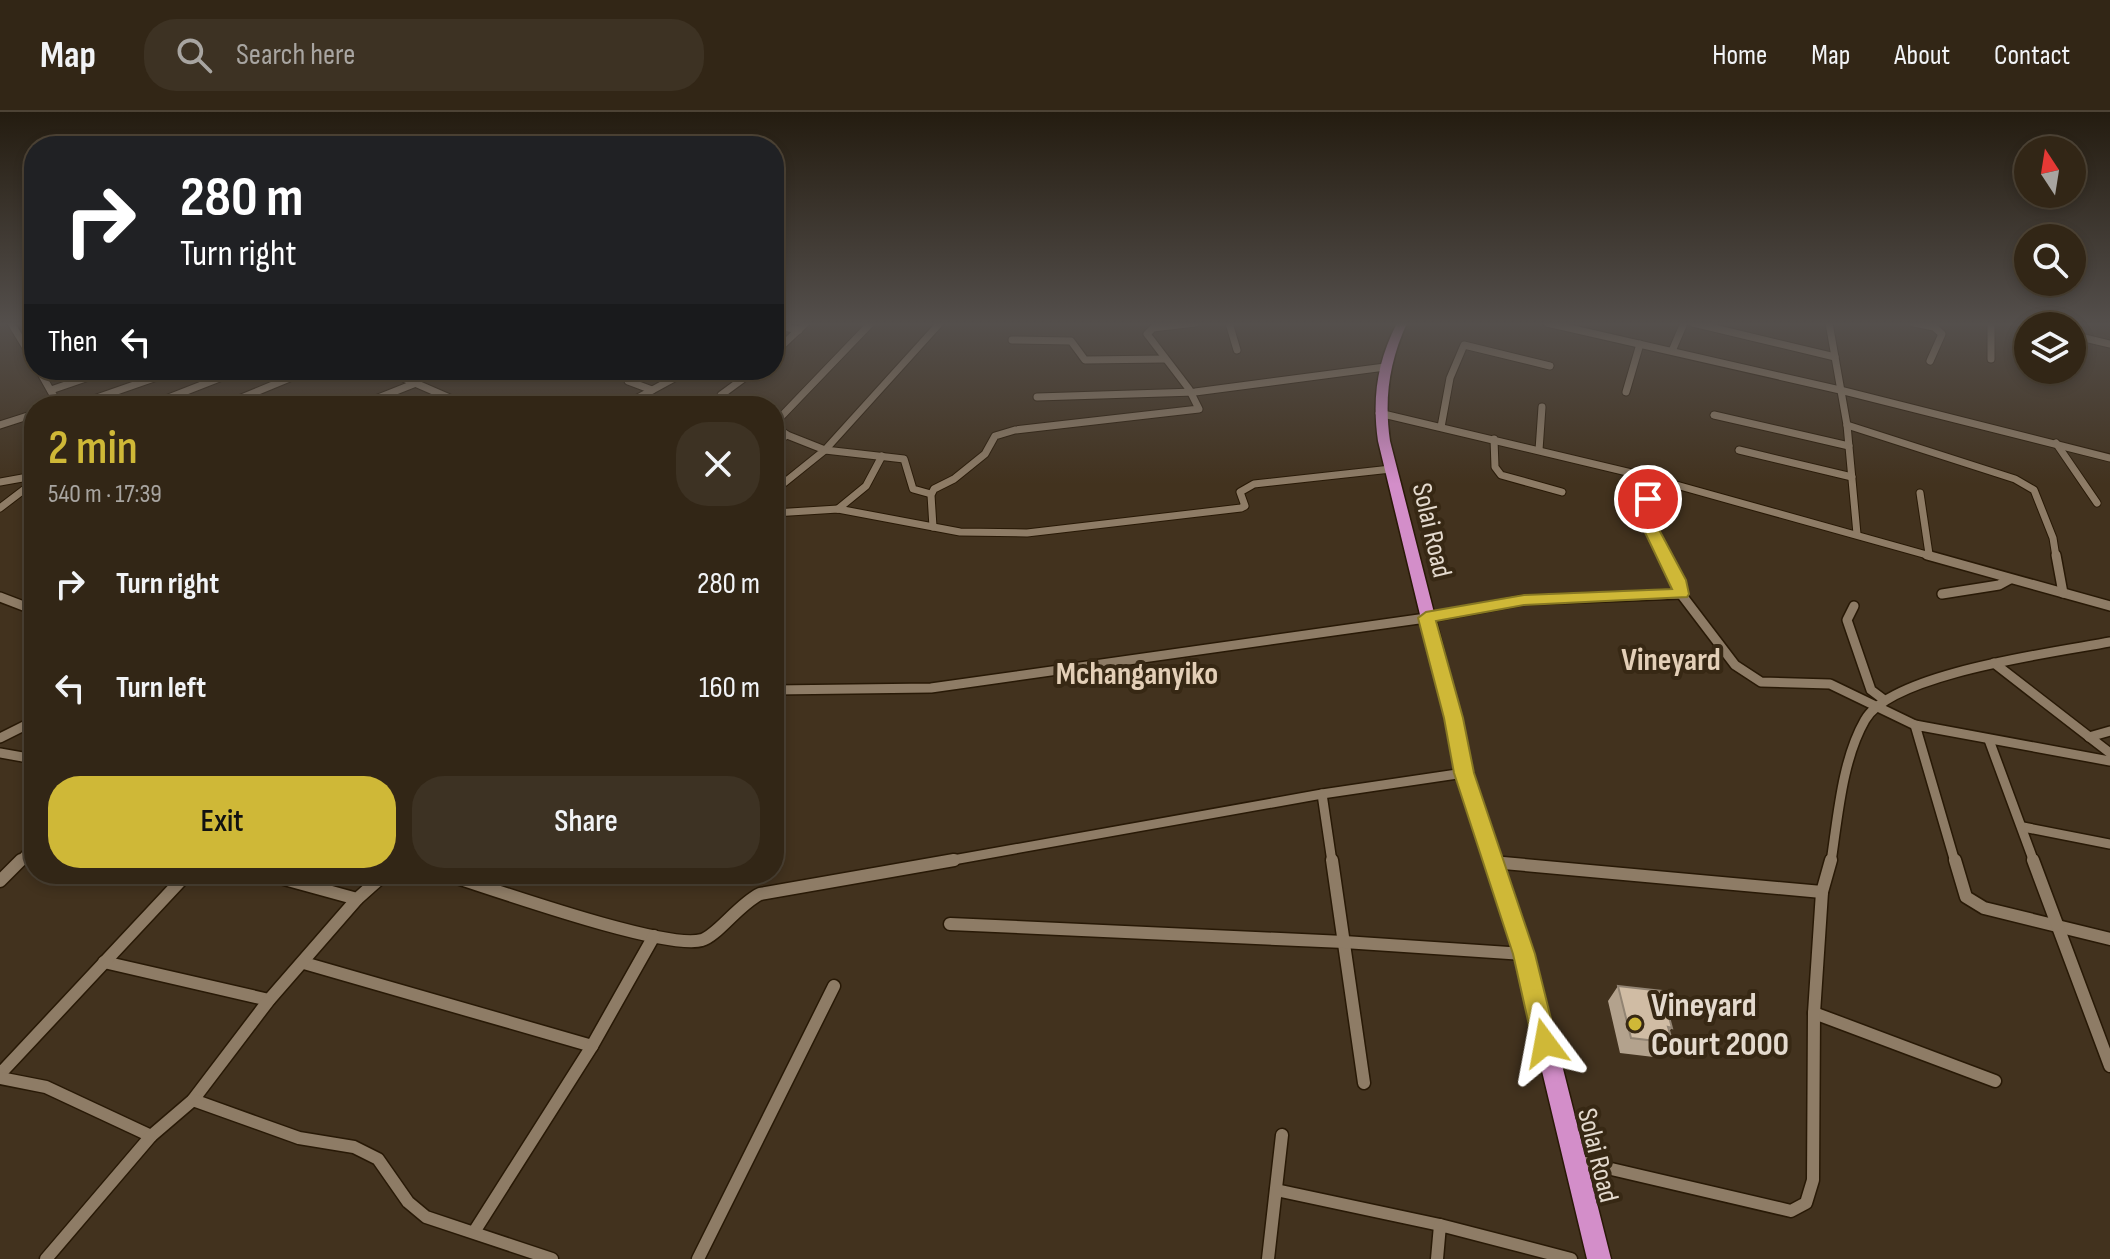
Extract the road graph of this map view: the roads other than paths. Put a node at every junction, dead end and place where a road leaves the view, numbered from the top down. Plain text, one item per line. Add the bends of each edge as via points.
1 (819, 377) edge
2 (892, 377) edge
3 (1178, 377) edge
4 (1313, 377) edge
5 (1384, 377) edge
6 (1451, 377) edge
7 (1631, 377) edge
8 (1782, 377) edge
9 (1838, 377) edge
10 (45, 380) edge
11 (80, 380) edge
12 (148, 380) edge
13 (214, 380) edge
14 (285, 380) edge
15 (409, 380) edge
16 (628, 380) edge
17 (670, 380) edge
18 (742, 380) edge
19 (416, 383) junction
20 (51, 390) junction
21 (652, 390) junction
22 (1840, 390) junction
23 (1195, 392) junction
24 (1626, 392) dead end
25 (55, 396) edge
26 (102, 396) edge
27 (174, 396) edge
28 (246, 396) edge
29 (383, 396) edge
30 (445, 396) edge
31 (641, 396) edge
32 (722, 396) edge
33 (1037, 397) dead end
34 (1542, 407) dead end
35 (784, 412) edge
36 (1378, 413) junction
37 (1714, 415) dead end
38 (24, 417) edge
39 (0, 425) edge
40 (1847, 425) junction
41 (1441, 427) junction
42 (784, 432) edge
43 (787, 435) junction
44 (784, 437) edge
45 (1494, 439) junction
46 (2056, 443) junction
47 (1849, 446) junction
48 (825, 450) junction
49 (1539, 450) junction
50 (1739, 450) dead end
51 (882, 456) junction
52 (2110, 458) edge
53 (1391, 469) junction
54 (1644, 476) junction
55 (1852, 477) junction
56 (24, 480) edge
57 (0, 482) edge
58 (784, 483) edge
59 (24, 488) edge
60 (1562, 492) dead end
61 (1920, 493) dead end
62 (931, 494) junction
63 (2097, 503) dead end
64 (0, 508) edge
65 (838, 509) junction
66 (784, 512) edge
67 (933, 527) junction
68 (1857, 534) junction
69 (1929, 554) junction
70 (2010, 579) junction
71 (2063, 593) junction
72 (1681, 594) junction
73 (1942, 594) dead end
74 (0, 597) edge
75 (24, 606) edge
76 (1854, 606) dead end
77 (2110, 606) edge
78 (1426, 618) junction
79 (2110, 642) edge
80 (1994, 663) junction
81 (784, 690) edge
82 (1879, 702) junction
83 (1915, 725) junction
84 (24, 726) edge
85 (2110, 731) edge
86 (2089, 737) junction
87 (0, 738) edge
88 (1989, 740) junction
89 (0, 753) edge
90 (2110, 753) edge
91 (24, 757) edge
92 (2110, 761) edge
93 (1464, 773) junction
94 (1322, 794) junction
95 (2023, 827) junction
96 (2110, 844) edge
97 (24, 856) edge
98 (1492, 862) junction
99 (0, 881) edge
100 (178, 884) edge
101 (302, 884) edge
102 (374, 884) edge
103 (479, 884) edge
104 (1822, 892) junction
105 (357, 899) junction
106 (950, 924) dead end
107 (2057, 927) junction
108 (654, 936) junction
109 (2110, 939) edge
110 (1344, 942) junction
111 (1524, 954) junction
112 (104, 962) junction
113 (304, 963) junction
114 (834, 986) dead end
115 (269, 1000) junction
116 (1814, 1013) junction
117 (592, 1046) junction
118 (2107, 1048) edge
119 (2110, 1066) edge
120 (0, 1076) edge
121 (1995, 1081) dead end
122 (1364, 1083) dead end
123 (193, 1100) junction
124 (1282, 1135) dead end
125 (151, 1136) junction
126 (1573, 1160) junction
127 (1276, 1190) junction
128 (1440, 1225) junction
129 (474, 1232) junction
130 (46, 1259) edge
131 (552, 1259) edge
132 (698, 1259) edge
133 (1268, 1259) edge
134 (1437, 1259) edge
135 (1571, 1259) edge
136 (1599, 1259) edge

1 - 35 street
2 - 48 street
3 - 23 street
4 - 23 street
5 - 36 highway, Solai Road
6 - 41 street
7 - 24 street
8 - 22 street
9 - 22 street
10 - 20 street
11 - 20 street
12 - 26 street
13 - 27 street
14 - 28 street
15 - 19 street
16 - 21 street
17 - 21 street
18 - 32 street
19 - 29 street
19 - 30 street
20 - 25 street
21 - 31 street
22 - 40 street
22 - 46 street
23 - 33 street
23 - 62 street via 1196,411 1003,433 991,440 985,454
34 - 49 street
36 - 41 street
36 - 53 highway, Solai Road
37 - 47 street
38 - 39 street
40 - 47 street
40 - 71 street via 2015,479 2034,490 2053,538
41 - 45 street
42 - 43 street
43 - 44 street
43 - 48 street
45 - 49 street
45 - 60 street via 1495,467 1501,475
46 - 52 street
46 - 63 street
47 - 55 street
48 - 51 street
48 - 58 street
49 - 54 street
50 - 55 street
51 - 62 street via 904,459 913,489
51 - 65 street via 866,486
53 - 67 street via 1254,484 1240,492 1245,502 1241,508 1179,516 1027,533
53 - 78 highway, Solai Road
54 - 68 street
54 - 72 street via 1649,524
55 - 68 street
56 - 57 street
59 - 64 street
61 - 69 street
62 - 67 street
65 - 66 street
65 - 67 street
68 - 69 street
69 - 70 street
70 - 71 street
70 - 73 street
71 - 77 street
72 - 78 street via 1524,600
72 - 82 street via 1735,665 1761,682 1830,684
74 - 75 street
76 - 82 street via 1847,620
78 - 81 street via 931,688
78 - 93 highway, Solai Road
79 - 80 street
80 - 82 street
80 - 86 street
82 - 83 street
82 - 104 street via 1865,719 1843,781
83 - 88 street
83 - 107 street via 1966,897 1984,908
84 - 87 street
85 - 86 street
86 - 90 street
88 - 92 street
88 - 95 street
89 - 91 street
93 - 94 street
93 - 98 highway, Solai Road
94 - 108 street via 760,894 732,910 703,941
94 - 110 street
95 - 96 street
95 - 107 street
97 - 99 street
98 - 104 street
98 - 111 highway, Solai Road
100 - 112 street
101 - 105 street
102 - 105 street
103 - 108 street
104 - 116 street
105 - 113 street
106 - 110 street
107 - 109 street
107 - 118 street
108 - 117 street
110 - 111 street
110 - 122 street
111 - 126 highway, Solai Road
112 - 115 street
112 - 120 street
113 - 115 street
113 - 117 street
114 - 132 street
115 - 123 street
116 - 121 street
116 - 126 street via 1813,1180 1806,1203 1791,1211
117 - 129 street
118 - 119 street
120 - 125 street via 46,1087
123 - 125 street
123 - 129 street via 299,1138 354,1147 378,1159 408,1202 426,1217
124 - 127 street
125 - 130 street
126 - 136 highway, Solai Road
127 - 128 street
127 - 133 street
128 - 134 street
128 - 135 street
129 - 131 street

